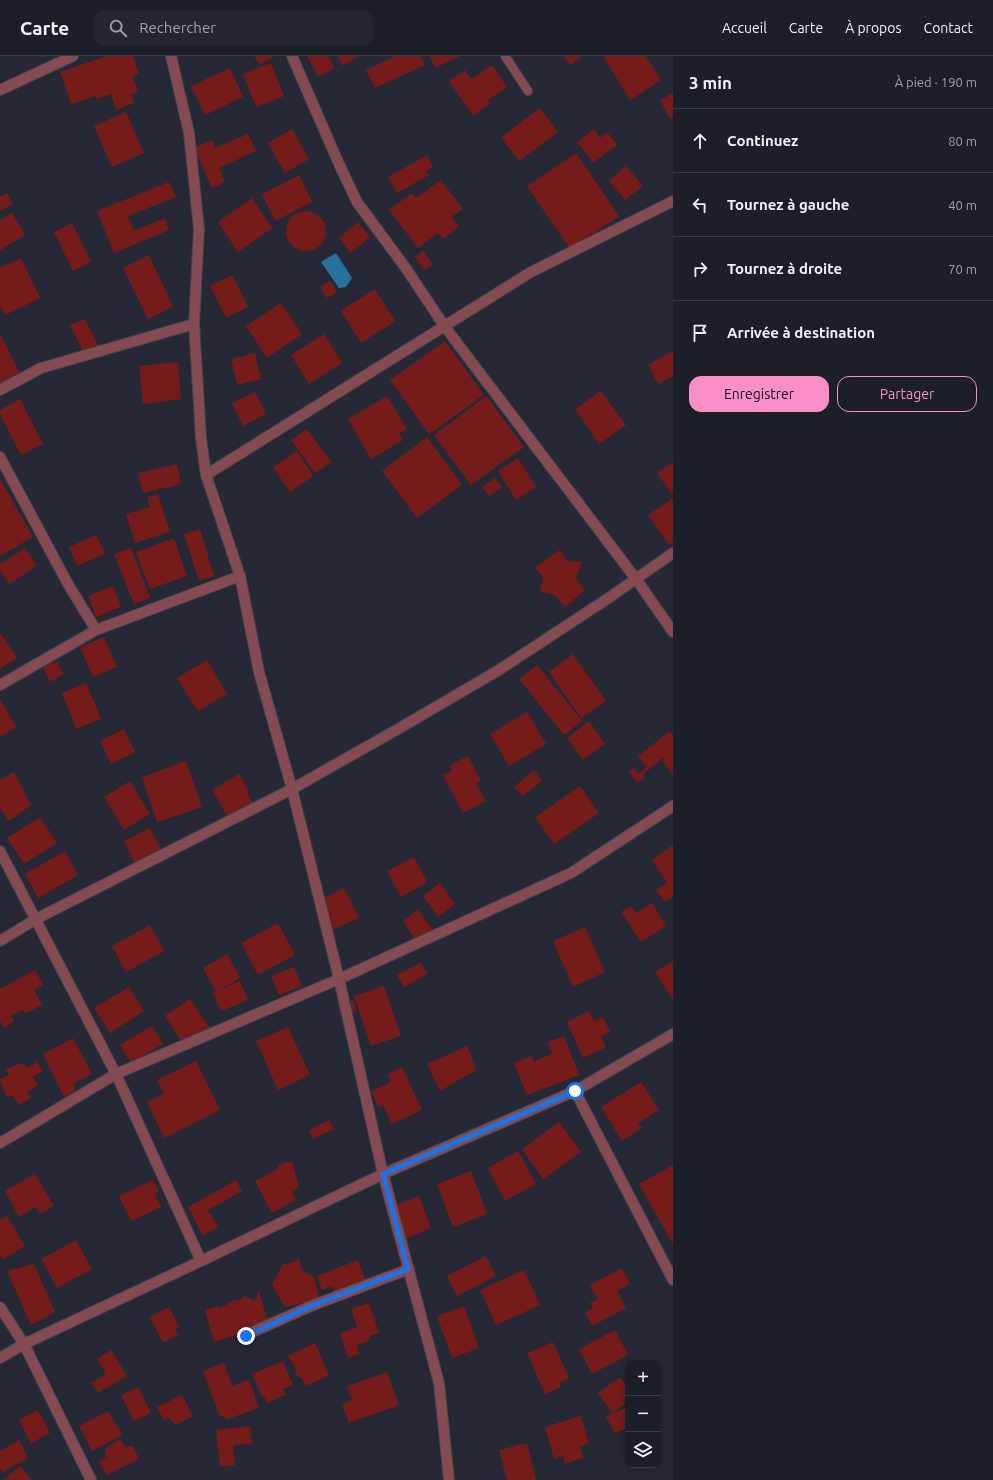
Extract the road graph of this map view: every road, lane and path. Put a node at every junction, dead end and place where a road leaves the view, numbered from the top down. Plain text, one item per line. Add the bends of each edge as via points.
1 (73, 56) edge
2 (171, 56) edge
3 (292, 56) edge
4 (505, 56) edge
5 (0, 90) edge
6 (528, 91) dead end
7 (673, 201) edge
8 (194, 324) junction
9 (445, 326) junction
10 (0, 390) edge
11 (0, 457) edge
12 (206, 475) junction
13 (673, 553) edge
14 (240, 576) junction
15 (636, 579) junction
16 (96, 630) junction
17 (673, 632) edge
18 (0, 685) edge
19 (292, 789) junction
20 (673, 806) edge
21 (0, 852) edge
22 (36, 919) junction
23 (0, 941) edge
24 (339, 979) junction
25 (673, 1034) edge
26 (116, 1074) junction
27 (575, 1091) junction
28 (0, 1143) edge
29 (383, 1174) junction
30 (201, 1261) junction
31 (408, 1269) junction
32 (673, 1280) edge
33 (0, 1307) edge
34 (246, 1336) dead end
35 (24, 1344) junction
36 (0, 1358) edge
37 (91, 1480) edge
38 (449, 1480) edge

1 - 5 street
2 - 8 street via 189,133 199,229
3 - 9 street via 357,202
4 - 6 lane
7 - 9 street via 531,272
8 - 10 street via 41,368
8 - 12 street via 201,438
9 - 12 street
9 - 15 street
11 - 16 street via 68,584
12 - 14 street
13 - 15 street
14 - 16 street
14 - 19 street via 259,672
15 - 17 street
15 - 19 street via 499,670
16 - 18 street
19 - 22 street
19 - 24 street
20 - 24 street via 570,873
21 - 22 street
22 - 23 street
22 - 26 street
24 - 26 street
24 - 29 street
25 - 27 street
26 - 28 street
26 - 30 street
27 - 29 street
27 - 32 street
29 - 30 street
29 - 31 street
30 - 35 street
31 - 34 street via 311,1306
31 - 38 street via 440,1383
33 - 35 street
35 - 36 street
35 - 37 street

